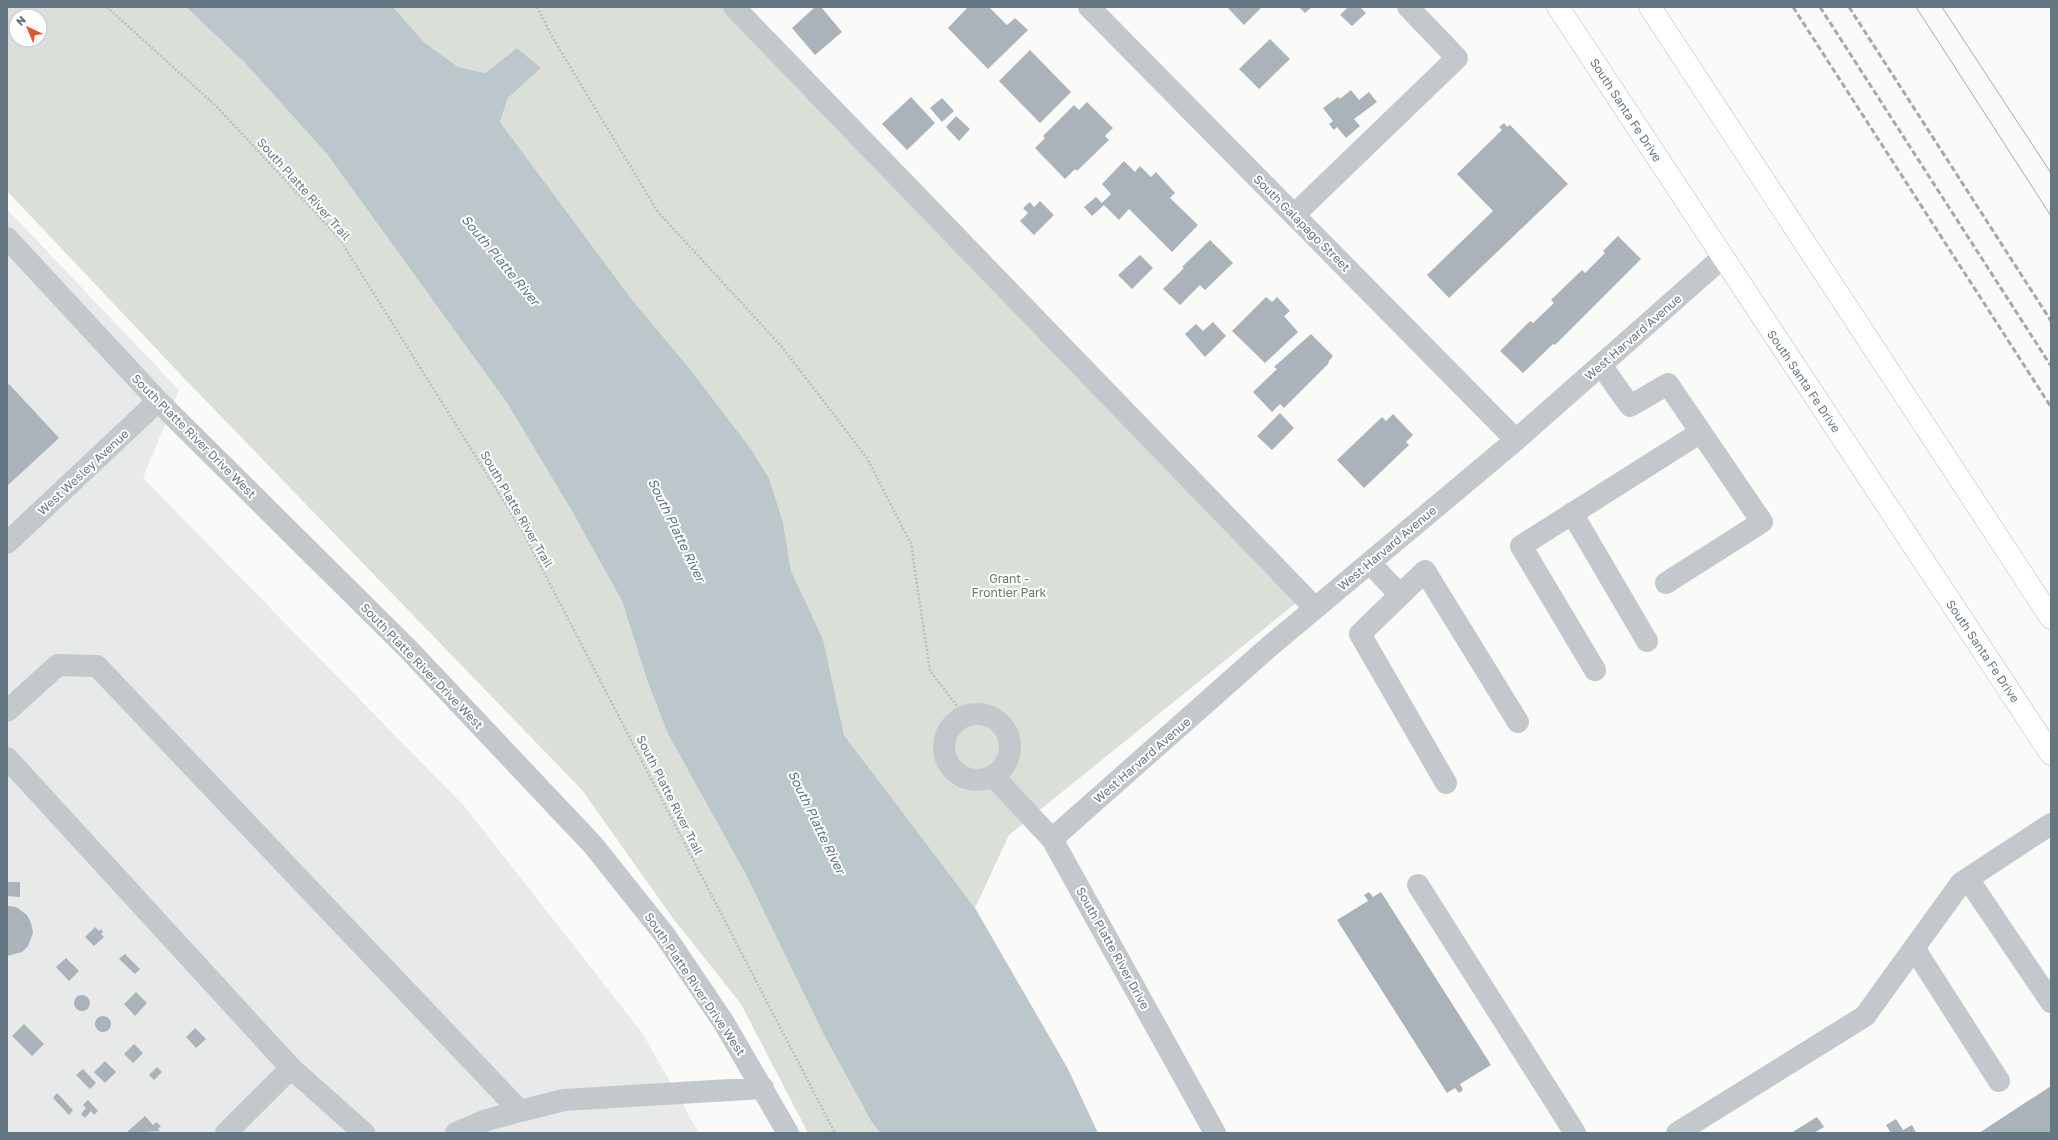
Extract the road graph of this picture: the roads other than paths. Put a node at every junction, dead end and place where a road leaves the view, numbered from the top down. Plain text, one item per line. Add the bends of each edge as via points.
1 (734, 7) edge
2 (1089, 7) edge
3 (1408, 7) edge
4 (1558, 7) edge
5 (1650, 7) edge
6 (1294, 215) junction
7 (7, 238) edge
8 (1722, 258) junction
9 (1601, 365) junction
10 (158, 401) junction
11 (1700, 432) junction
12 (1516, 440) junction
13 (1572, 513) junction
14 (7, 543) edge
15 (1370, 563) junction
16 (1666, 583) dead end
17 (1400, 595) junction
18 (1315, 608) junction
19 (2051, 618) edge
20 (1647, 641) dead end
21 (1595, 670) dead end
22 (7, 711) edge
23 (1518, 722) dead end
24 (2051, 754) edge
25 (7, 758) edge
26 (993, 776) junction
27 (1446, 783) dead end
28 (2051, 824) edge
29 (1052, 838) junction
30 (1968, 878) junction
31 (1418, 885) dead end
32 (1914, 948) junction
33 (2051, 1002) edge
34 (291, 1068) junction
35 (1999, 1081) dead end
36 (764, 1088) junction
37 (520, 1111) junction
38 (226, 1133) edge
39 (364, 1133) edge
40 (456, 1133) edge
41 (788, 1133) edge
42 (1215, 1133) edge
43 (1575, 1133) edge
44 (1677, 1133) edge

1 - 18 street
2 - 6 street, South Galapago Street
3 - 6 street via 1457,58
4 - 8 highway, South Santa Fe Drive
5 - 19 highway
6 - 12 street, South Galapago Street
7 - 10 street, South Platte River Drive West
8 - 9 street, West Harvard Avenue
8 - 24 highway, South Santa Fe Drive
9 - 11 street via 1630,406 1668,384
9 - 12 street, West Harvard Avenue
10 - 14 street, West Wesley Avenue
10 - 36 street, South Platte River Drive West via 409,650 593,845 664,934
11 - 13 street
11 - 16 street via 1762,522
12 - 15 street, West Harvard Avenue
13 - 20 street
13 - 21 street via 1521,546
15 - 17 street
15 - 18 street, West Harvard Avenue
17 - 23 street via 1426,571
17 - 27 street via 1360,634
18 - 29 street, West Harvard Avenue
22 - 37 street via 58,666 97,666
25 - 34 street
26 - 26 street via 971,780 952,770 946,761 944,739 955,721 976,713 987,714 1005,728 1010,738 1008,760 1002,770
26 - 29 street, South Platte River Drive
28 - 30 street
29 - 42 street, South Platte River Drive
30 - 32 street via 1961,883
30 - 33 street
31 - 43 street
32 - 35 street
32 - 44 street via 1865,1016
34 - 38 street
34 - 39 street
36 - 37 street via 564,1100
36 - 41 street, South Platte River Drive West
37 - 40 street via 487,1120

